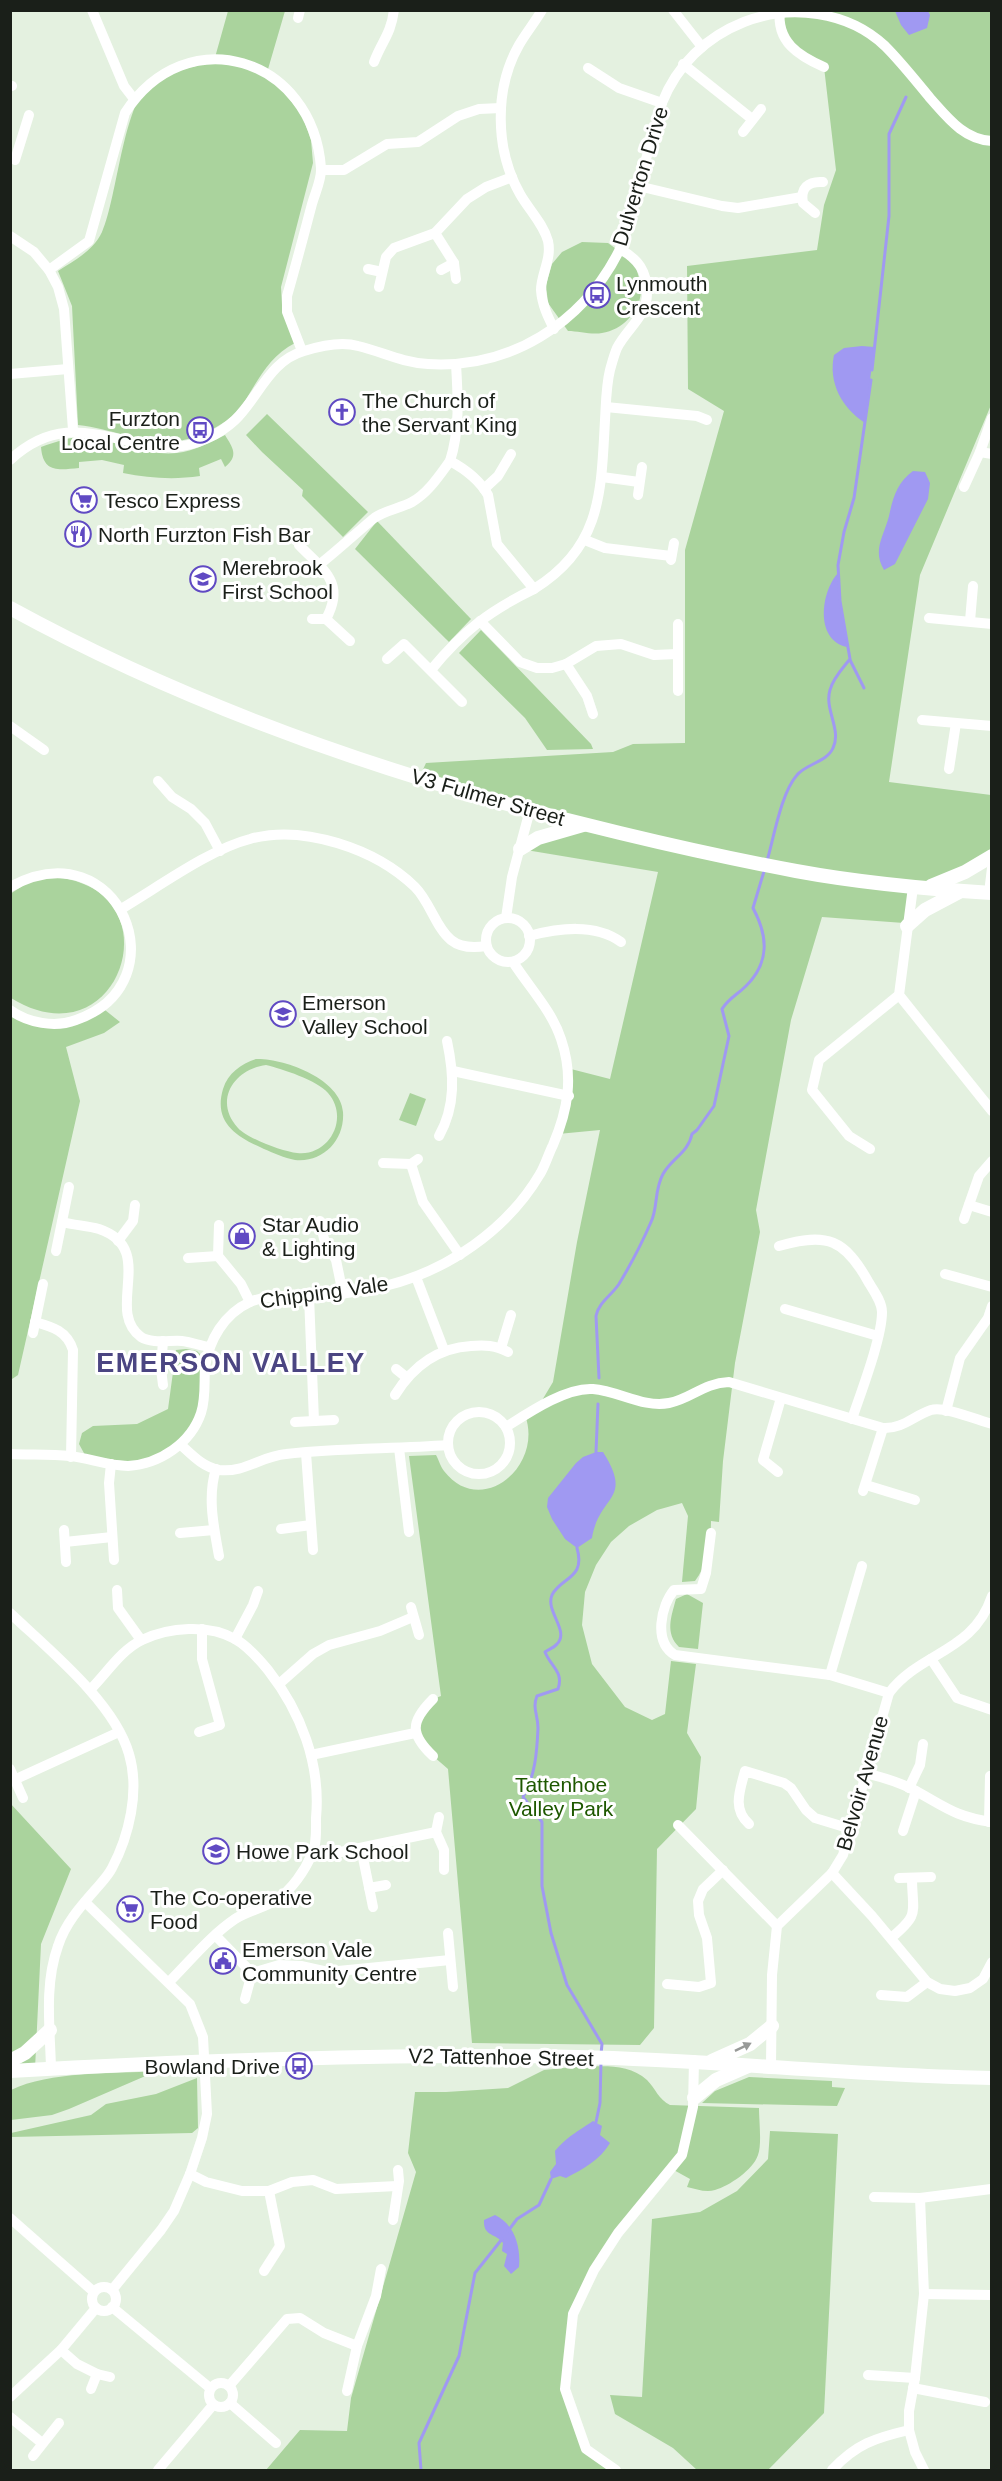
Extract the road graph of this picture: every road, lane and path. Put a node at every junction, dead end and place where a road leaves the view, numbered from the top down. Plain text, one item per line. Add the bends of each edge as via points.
1 (93, 10) edge
2 (394, 10) edge
3 (542, 10) edge
4 (674, 10) edge
5 (780, 12) edge
6 (389, 35) junction
7 (399, 41) dead end
8 (702, 47) junction
9 (374, 62) dead end
10 (683, 64) junction
11 (824, 67) dead end
12 (588, 68) dead end
13 (600, 76) junction
14 (592, 87) dead end
15 (134, 99) junction
16 (662, 103) junction
17 (501, 108) junction
18 (761, 109) dead end
19 (29, 115) dead end
20 (752, 119) junction
21 (744, 132) dead end
22 (16, 133) edge
23 (992, 141) edge
24 (15, 160) dead end
25 (321, 170) junction
26 (512, 177) junction
27 (823, 182) dead end
28 (638, 186) junction
29 (802, 197) junction
30 (815, 213) dead end
31 (435, 232) junction
32 (10, 236) edge
33 (620, 249) junction
34 (454, 263) junction
35 (368, 269) dead end
36 (49, 270) junction
37 (441, 270) dead end
38 (382, 272) junction
39 (456, 279) dead end
40 (379, 287) dead end
41 (554, 329) junction
42 (302, 351) junction
43 (456, 364) junction
44 (68, 369) junction
45 (10, 374) edge
46 (606, 407) junction
47 (992, 418) edge
48 (707, 420) dead end
49 (73, 430) junction
50 (980, 453) junction
51 (511, 454) dead end
52 (992, 454) edge
53 (10, 460) edge
54 (450, 461) junction
55 (642, 466) dead end
56 (602, 477) junction
57 (639, 482) junction
58 (964, 487) dead end
59 (484, 489) junction
60 (638, 495) dead end
61 (585, 540) junction
62 (674, 543) dead end
63 (299, 545) dead end
64 (319, 565) junction
65 (972, 585) dead end
66 (534, 589) junction
67 (10, 608) edge
68 (929, 618) dead end
69 (312, 619) dead end
70 (326, 619) junction
71 (480, 621) junction
72 (969, 621) junction
73 (678, 624) dead end
74 (992, 624) edge
75 (350, 641) dead end
76 (677, 654) junction
77 (387, 659) dead end
78 (566, 664) junction
79 (431, 670) junction
80 (678, 691) dead end
81 (462, 702) dead end
82 (593, 714) dead end
83 (922, 720) dead end
84 (956, 723) junction
85 (10, 726) edge
86 (992, 726) edge
87 (44, 750) dead end
88 (949, 769) dead end
89 (159, 781) dead end
90 (530, 810) junction
91 (585, 825) junction
92 (520, 849) junction
93 (220, 851) junction
94 (992, 856) edge
95 (992, 868) edge
96 (10, 887) edge
97 (920, 887) junction
98 (961, 891) junction
99 (990, 893) edge
100 (121, 909) junction
101 (506, 918) junction
102 (907, 926) junction
103 (529, 936) junction
104 (621, 942) dead end
105 (486, 946) junction
106 (513, 962) junction
107 (899, 995) junction
108 (10, 1010) edge
109 (447, 1041) dead end
110 (453, 1071) junction
111 (569, 1096) junction
112 (992, 1111) edge
113 (439, 1130) dead end
114 (870, 1149) dead end
115 (992, 1161) edge
116 (383, 1163) dead end
117 (69, 1187) dead end
118 (135, 1205) dead end
119 (969, 1205) junction
120 (992, 1212) edge
121 (964, 1219) dead end
122 (320, 1221) dead end
123 (62, 1222) junction
124 (219, 1225) dead end
125 (118, 1241) junction
126 (779, 1246) dead end
127 (56, 1251) dead end
128 (460, 1255) junction
129 (218, 1256) junction
130 (188, 1258) dead end
131 (945, 1274) dead end
132 (416, 1277) junction
133 (43, 1284) dead end
134 (992, 1287) edge
135 (343, 1294) junction
136 (309, 1296) junction
137 (250, 1302) junction
138 (992, 1306) edge
139 (785, 1309) dead end
140 (511, 1315) dead end
141 (878, 1336) junction
142 (163, 1341) junction
143 (210, 1347) junction
144 (444, 1350) junction
145 (396, 1369) dead end
146 (406, 1377) junction
147 (163, 1385) dead end
148 (395, 1395) dead end
149 (781, 1398) junction
150 (946, 1411) junction
151 (852, 1419) junction
152 (334, 1420) dead end
153 (314, 1421) junction
154 (295, 1422) dead end
155 (992, 1424) edge
156 (506, 1427) junction
157 (883, 1428) junction
158 (181, 1445) junction
159 (447, 1445) junction
160 (399, 1448) junction
161 (306, 1453) junction
162 (10, 1455) edge
163 (71, 1457) junction
164 (111, 1464) junction
165 (216, 1469) junction
166 (778, 1472) dead end
167 (915, 1500) dead end
168 (311, 1525) junction
169 (281, 1529) dead end
170 (64, 1530) dead end
171 (214, 1530) junction
172 (409, 1532) dead end
173 (180, 1533) dead end
174 (711, 1533) dead end
175 (112, 1537) junction
176 (65, 1542) junction
177 (313, 1550) dead end
178 (219, 1556) dead end
179 (114, 1560) dead end
180 (66, 1562) dead end
181 (862, 1566) dead end
182 (117, 1590) dead end
183 (258, 1591) dead end
184 (992, 1596) edge
185 (10, 1613) edge
186 (202, 1629) junction
187 (419, 1635) dead end
188 (235, 1639) junction
189 (141, 1640) junction
190 (931, 1659) junction
191 (830, 1675) junction
192 (279, 1684) junction
193 (90, 1690) junction
194 (223, 1691) dead end
195 (210, 1693) junction
196 (889, 1693) junction
197 (433, 1699) dead end
198 (992, 1710) edge
199 (119, 1731) junction
200 (199, 1732) dead end
201 (415, 1732) junction
202 (924, 1744) dead end
203 (311, 1755) junction
204 (433, 1756) dead end
205 (10, 1768) edge
206 (865, 1773) junction
207 (990, 1776) dead end
208 (16, 1779) junction
209 (912, 1789) junction
210 (23, 1798) dead end
211 (440, 1817) dead end
212 (990, 1822) edge
213 (678, 1824) dead end
214 (749, 1824) dead end
215 (851, 1829) junction
216 (903, 1831) dead end
217 (436, 1832) junction
218 (361, 1848) junction
219 (314, 1851) junction
220 (444, 1870) dead end
221 (723, 1870) junction
222 (832, 1873) junction
223 (931, 1877) dead end
224 (899, 1878) dead end
225 (912, 1878) junction
226 (386, 1885) dead end
227 (369, 1888) junction
228 (85, 1902) junction
229 (372, 1907) dead end
230 (777, 1926) junction
231 (448, 1933) dead end
232 (216, 1936) junction
233 (891, 1938) junction
234 (450, 1960) junction
235 (992, 1962) edge
236 (252, 1973) junction
237 (169, 1982) junction
238 (927, 1982) junction
239 (666, 1984) dead end
240 (453, 1987) dead end
241 (881, 1995) dead end
242 (245, 1999) dead end
243 (772, 2026) junction
244 (50, 2030) junction
245 (694, 2060) junction
246 (10, 2061) edge
247 (710, 2062) junction
248 (750, 2065) junction
249 (771, 2066) junction
250 (51, 2068) junction
251 (28, 2070) junction
252 (10, 2071) edge
253 (992, 2078) edge
254 (10, 2081) edge
255 (694, 2098) junction
256 (398, 2170) dead end
257 (190, 2174) junction
258 (397, 2186) junction
259 (991, 2189) edge
260 (269, 2191) junction
261 (874, 2197) dead end
262 (920, 2198) junction
263 (10, 2218) edge
264 (393, 2220) dead end
265 (381, 2269) dead end
266 (264, 2271) dead end
267 (112, 2290) junction
268 (94, 2292) junction
269 (924, 2294) junction
270 (992, 2295) edge
271 (112, 2307) junction
272 (96, 2308) junction
273 (357, 2346) junction
274 (61, 2350) junction
275 (98, 2374) junction
276 (868, 2375) dead end
277 (110, 2377) dead end
278 (914, 2383) junction
279 (229, 2386) junction
280 (210, 2388) junction
281 (91, 2389) dead end
282 (347, 2391) dead end
283 (10, 2397) edge
284 (985, 2402) dead end
285 (230, 2403) junction
286 (213, 2405) junction
287 (10, 2417) edge
288 (59, 2423) dead end
289 (909, 2430) junction
290 (42, 2443) junction
291 (276, 2443) dead end
292 (33, 2456) dead end
293 (158, 2470) edge
294 (616, 2470) edge
295 (832, 2470) edge
296 (924, 2470) edge

1 - 15 street via 124,86
2 - 6 street
3 - 17 street via 518,46
4 - 8 street
5 - 8 street, Dulverton Drive via 728,28
5 - 11 street via 780,28 792,49
5 - 23 street, Dulverton Drive via 830,16 870,34 951,123 974,137
6 - 7 street
6 - 9 street
8 - 10 street, Dulverton Drive
10 - 16 street, Dulverton Drive
10 - 20 street
12 - 13 street
13 - 14 street
13 - 16 street via 619,88
15 - 25 street via 150,82 193,62 219,59 262,70 281,82 306,113
15 - 36 street via 125,113 89,241
16 - 28 street, Dulverton Drive
17 - 25 street via 479,109 458,116 418,141 387,144 344,170
17 - 26 street via 503,144
18 - 20 street
19 - 22 street
20 - 21 street
22 - 24 street
25 - 42 street via 287,296 287,312
26 - 31 street via 467,199
26 - 41 street via 548,243 541,289
27 - 29 street via 806,185
28 - 29 street via 738,208
28 - 33 street, Dulverton Drive
29 - 30 street via 803,203
31 - 34 street
31 - 38 street via 394,248 386,257
32 - 36 street via 34,252
33 - 41 street, Dulverton Drive via 599,284
33 - 46 street via 639,262 647,294 642,315 617,348 609,374
34 - 37 street
34 - 39 street
35 - 38 street
36 - 44 street via 64,309
38 - 40 street
41 - 43 street, Dulverton Drive via 505,354
42 - 43 street, Dulverton Drive via 356,345 411,362
42 - 49 street, Dulverton Drive via 271,372 236,419 202,441 156,446
43 - 54 street via 458,406
44 - 45 street
44 - 49 street
46 - 48 street
46 - 56 street
47 - 50 street
49 - 53 street, Dulverton Drive via 46,437
50 - 52 street
50 - 58 street
51 - 59 street via 508,470
54 - 59 street
54 - 64 street via 425,492 372,519
55 - 57 street
56 - 57 street
56 - 61 street
57 - 60 street
59 - 66 street via 497,544
61 - 62 street via 604,548 671,558
61 - 66 street via 570,561
63 - 64 street
64 - 70 street via 334,589 335,601
65 - 72 street
66 - 71 street via 501,605
67 - 90 street, V3 Fulmer Street via 154,678 280,730 419,778
68 - 72 street
69 - 70 street
70 - 75 street
71 - 78 street via 520,662 537,668
71 - 79 street via 459,637
72 - 74 street
73 - 76 street
76 - 78 street via 654,655 613,644 596,646
76 - 80 street
77 - 79 street via 404,644
78 - 82 street
79 - 81 street
83 - 84 street
84 - 86 street
84 - 88 street via 957,755
85 - 87 street
89 - 93 street via 172,797 205,823
90 - 91 street, V3 Fulmer Street
90 - 92 street
91 - 92 street via 553,833
91 - 97 street, V3 Fulmer Street via 797,872
92 - 101 street
93 - 100 street
93 - 105 street via 248,839 295,834 356,850 416,888 453,942 475,948
94 - 97 street via 965,872
95 - 99 street
96 - 100 street via 38,874 71,874 97,885
97 - 98 street, V3 Fulmer Street
97 - 102 street
98 - 99 street, V3 Fulmer Street
98 - 102 street via 925,910
100 - 108 street via 131,953 127,972 107,1003 90,1016 67,1023 44,1024
101 - 103 street via 523,924
101 - 105 street via 489,928
102 - 107 street
103 - 104 street via 588,929 610,933
103 - 106 street via 525,955
105 - 106 street via 493,958
106 - 111 street, Chipping Vale via 561,1039
107 - 112 street
107 - 114 street via 819,1060 812,1090 849,1136
109 - 110 street
110 - 111 street
110 - 113 street via 449,1110
111 - 128 street, Chipping Vale via 540,1174 491,1232
115 - 119 street via 979,1176
116 - 128 street via 415,1161 423,1202
117 - 123 street
118 - 125 street via 133,1221
119 - 120 street
119 - 121 street
122 - 135 street via 324,1239 336,1260
123 - 125 street via 98,1229
123 - 127 street
124 - 129 street
125 - 142 street via 131,1268 126,1310 131,1325 142,1338
126 - 141 street via 815,1238 852,1254 882,1306
128 - 132 street, Chipping Vale
129 - 130 street
129 - 137 street
131 - 134 street
132 - 135 street, Chipping Vale
132 - 144 street
133 - 163 street via 34,1328 55,1328 69,1338 73,1350
135 - 136 street, Chipping Vale
136 - 137 street, Chipping Vale via 275,1296
136 - 153 street
137 - 143 street, Chipping Vale via 221,1325
138 - 150 street via 960,1358
139 - 141 street
140 - 144 street via 505,1350 487,1345
141 - 151 street
142 - 143 street
142 - 147 street
143 - 158 street, Chipping Vale via 201,1413
144 - 146 street
145 - 146 street
146 - 148 street
149 - 151 street
149 - 156 street via 729,1382 715,1382 671,1403 654,1404 591,1389 538,1407
149 - 166 street via 763,1460
150 - 155 street
150 - 157 street via 933,1409 895,1428
151 - 157 street
152 - 153 street
153 - 154 street
156 - 159 street via 490,1413 470,1413 453,1425
156 - 159 street via 510,1446 501,1465 493,1471 463,1470
157 - 167 street via 865,1488
158 - 164 street, Chipping Vale via 163,1457 142,1463
158 - 165 street via 201,1463
159 - 160 street
160 - 161 street
160 - 172 street via 401,1511
161 - 165 street via 273,1456 232,1471
161 - 168 street
162 - 163 street, Chipping Vale
163 - 164 street, Chipping Vale
164 - 175 street
165 - 171 street via 211,1488
168 - 169 street
168 - 177 street
170 - 176 street
171 - 173 street
171 - 178 street
174 - 191 street via 701,1589 674,1590 666,1600 663,1639 670,1652
175 - 176 street
175 - 179 street
176 - 180 street
181 - 191 street
182 - 189 street via 118,1608
183 - 188 street via 259,1606
184 - 190 street, Belvoir Avenue via 985,1614 967,1637
185 - 193 street
186 - 188 street
186 - 189 street via 178,1629
186 - 195 street via 202,1659
187 - 192 street via 412,1612 380,1632 329,1645
188 - 192 street via 258,1658
189 - 193 street via 122,1654
190 - 196 street, Belvoir Avenue via 899,1679
190 - 198 street via 957,1698
191 - 196 street
192 - 203 street via 299,1718
193 - 199 street
194 - 195 street
195 - 200 street via 220,1725
196 - 206 street, Belvoir Avenue
197 - 201 street via 418,1716
199 - 208 street
199 - 228 street via 129,1754 133,1789 129,1826 110,1872
201 - 203 street
201 - 204 street via 420,1744
202 - 209 street
203 - 219 street via 318,1794
205 - 208 street
206 - 209 street
206 - 215 street, Belvoir Avenue
207 - 212 street
208 - 210 street
209 - 212 street via 941,1808 972,1820
209 - 216 street
211 - 217 street
213 - 221 street
214 - 215 street via 740,1814 737,1797 745,1771 784,1783 815,1818
215 - 222 street, Belvoir Avenue
217 - 218 street
217 - 220 street via 444,1850
218 - 219 street via 331,1854
218 - 227 street
219 - 232 street via 297,1880 277,1900 236,1919
221 - 230 street
221 - 239 street via 703,1889 698,1901 709,1948 711,1983 699,1987
222 - 230 street, Belvoir Avenue
222 - 233 street
223 - 225 street
224 - 225 street
225 - 233 street via 913,1912 909,1923
226 - 227 street
227 - 229 street
228 - 237 street
228 - 244 street via 68,1923 53,1961
230 - 243 street
231 - 234 street
232 - 236 street
232 - 237 street
233 - 238 street
234 - 236 street via 328,1972 279,1965
234 - 240 street
235 - 238 street via 983,1979 970,1988 940,1989
236 - 242 street
237 - 257 street via 190,2004 203,2037 207,2114
238 - 241 street via 907,1997
247 -> 243 street via 750,2044
243 - 249 street
244 - 246 street via 26,2054
244 - 250 street
245 - 247 street, V2 Tattenhoe Street
245 - 250 street, V2 Tattenhoe Street via 368,2055
245 - 255 street
247 - 248 street, V2 Tattenhoe Street
248 - 249 street, V2 Tattenhoe Street
248 - 255 street via 716,2080
249 - 253 street, V2 Tattenhoe Street
250 - 251 street, V2 Tattenhoe Street
251 - 252 street, V2 Tattenhoe Street
251 - 254 street
255 - 294 street via 682,2155 618,2232 573,2314 565,2389 586,2449
256 - 258 street
257 - 260 street via 242,2191
257 - 267 street via 174,2211
258 - 260 street via 336,2189 313,2180 292,2182
258 - 264 street
259 - 262 street
260 - 266 street via 280,2246
261 - 262 street
262 - 269 street
263 - 268 street
265 - 273 street via 376,2296
267 - 268 street via 104,2287
267 - 271 street via 116,2296
268 - 272 street via 91,2298
269 - 270 street
269 - 278 street
271 - 272 street via 106,2311
271 - 280 street
272 - 274 street
273 - 279 street via 300,2318 287,2319
273 - 282 street
274 - 275 street via 77,2364
274 - 283 street
275 - 277 street
275 - 281 street
276 - 278 street
278 - 284 street
278 - 289 street
279 - 280 street via 223,2382
279 - 285 street via 233,2393
280 - 286 street via 208,2397
285 - 286 street via 223,2407
285 - 291 street
286 - 293 street
287 - 290 street
288 - 290 street
289 - 295 street via 875,2438 846,2455
289 - 296 street
290 - 292 street

